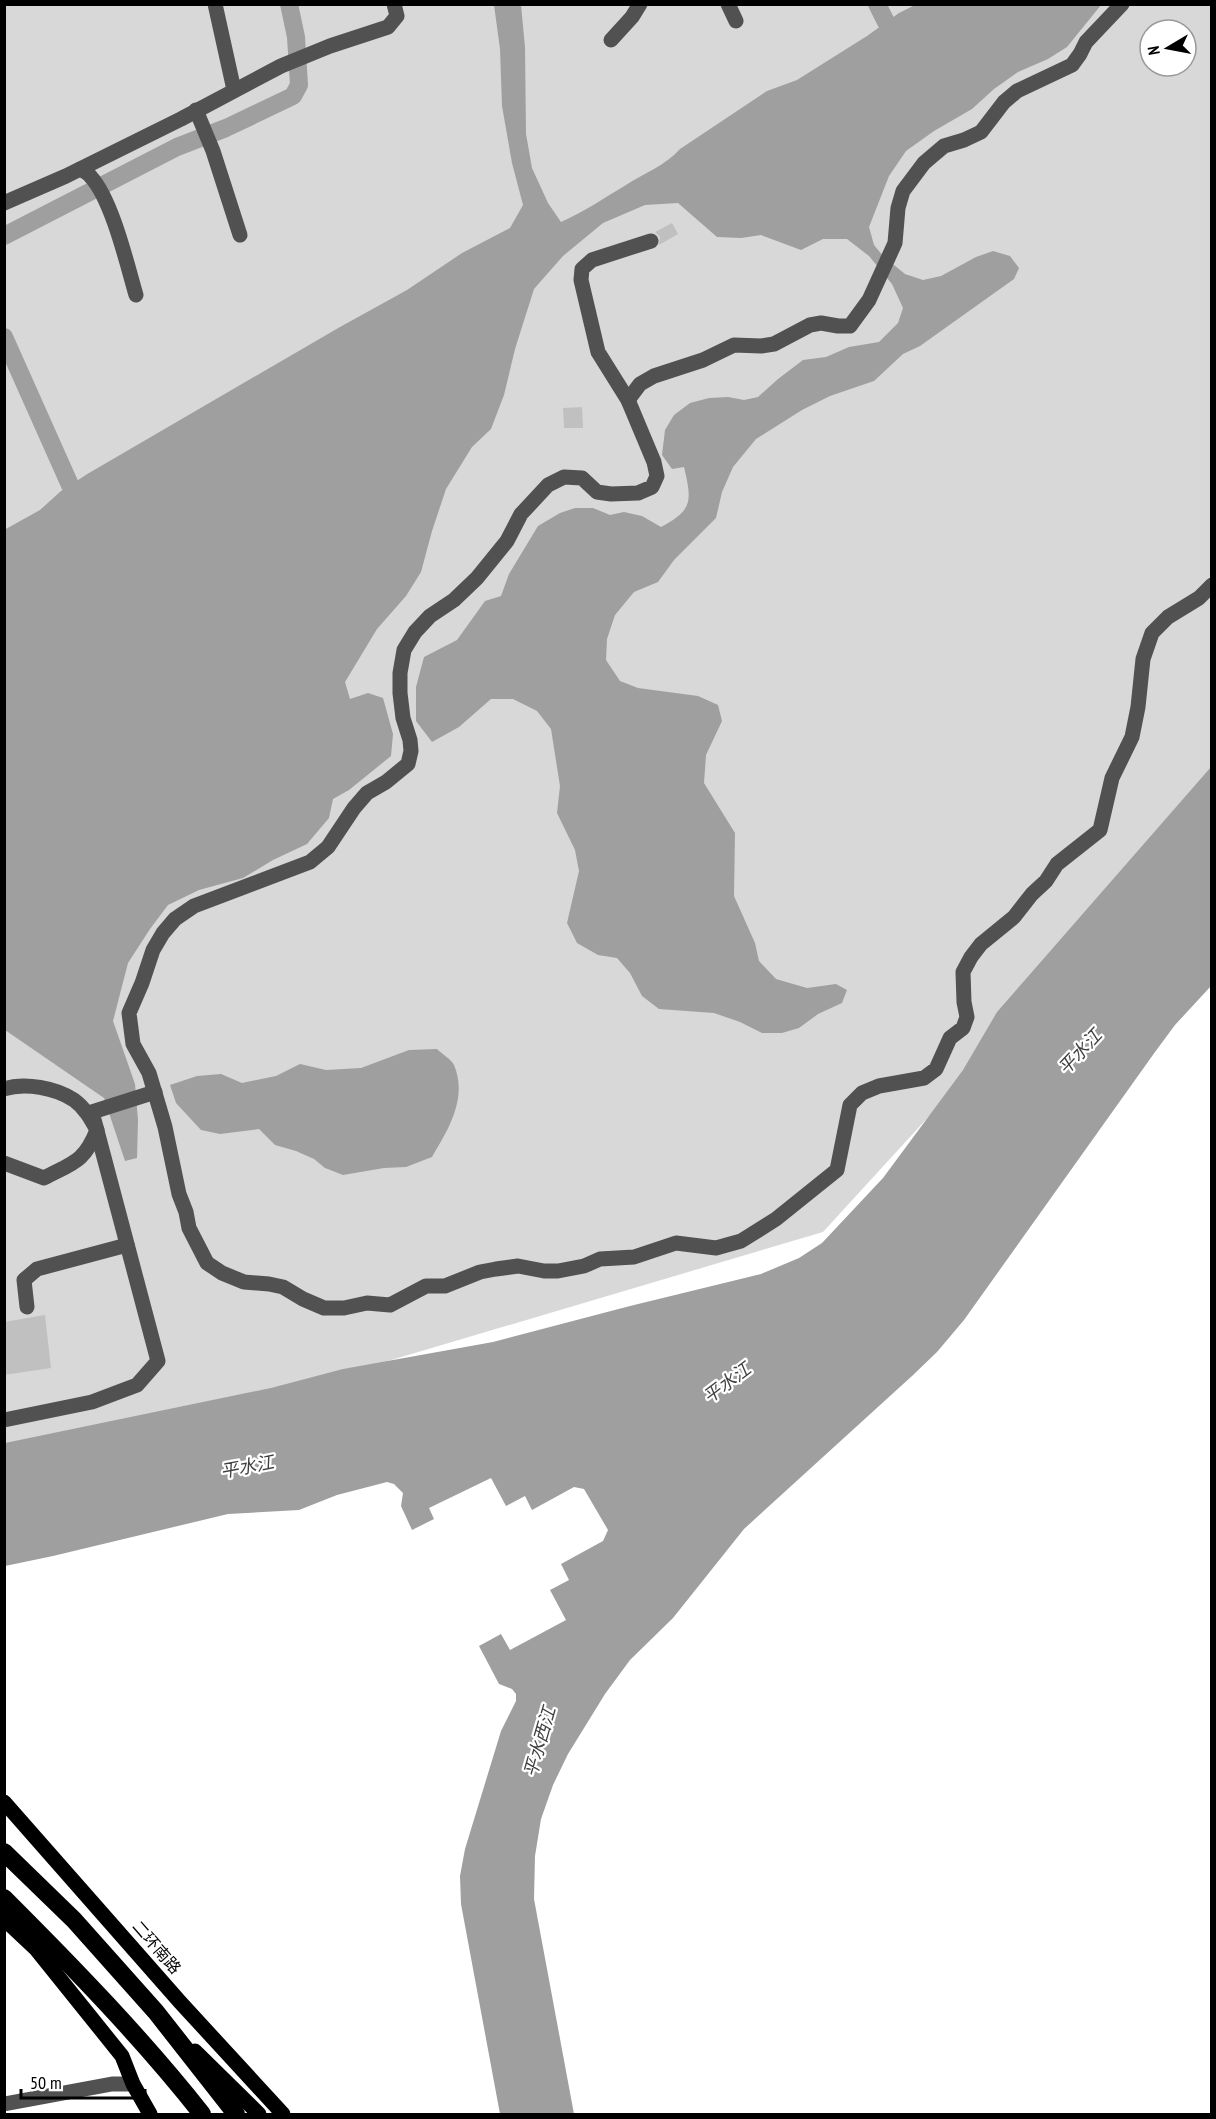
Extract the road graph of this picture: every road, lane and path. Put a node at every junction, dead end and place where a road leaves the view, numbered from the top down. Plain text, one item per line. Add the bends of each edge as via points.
1 (215, 4) edge
2 (394, 4) edge
3 (640, 4) edge
4 (728, 4) edge
5 (1122, 4) edge
6 (736, 21) dead end
7 (611, 40) dead end
8 (234, 90) junction
9 (196, 111) junction
10 (86, 173) junction
11 (4, 203) edge
12 (240, 235) dead end
13 (651, 241) dead end
14 (136, 295) dead end
15 (628, 400) junction
16 (1212, 585) edge
17 (4, 1089) edge
18 (155, 1092) junction
19 (97, 1130) junction
20 (4, 1163) edge
21 (128, 1245) junction
22 (27, 1307) dead end
23 (4, 1420) edge
24 (4, 1803) edge
25 (4, 1852) edge
26 (4, 1898) edge
27 (4, 1919) edge
28 (156, 2012) junction
29 (170, 2074) junction
30 (133, 2084) junction
31 (4, 2104) edge
32 (150, 2115) edge
33 (191, 2115) edge
34 (202, 2115) edge
35 (236, 2115) edge
36 (259, 2115) edge
37 (283, 2115) edge

1 - 8 street
2 - 8 street via 397,16 388,27 281,66
3 - 7 street
4 - 6 street
5 - 15 street via 1086,42 1072,65 1017,91 981,132 944,146 924,163 903,191 896,243 869,300 850,326 821,323 774,344 734,345 654,376 640,384
8 - 9 street
9 - 10 street
9 - 12 street
10 - 11 street
10 - 14 street via 104,198
13 - 15 street via 592,260 582,269 581,280 598,352
15 - 18 street via 654,462 657,476 652,487 638,493 611,494 597,492 582,478 564,477 548,485 522,514 507,541 477,578 430,616 404,650 400,693 410,740 408,764 368,793 328,847 310,862 194,906 163,933 129,1013 133,1044
16 - 18 street via 1152,633 1143,658 1132,737 1112,778 1100,830 1057,864 1014,917 970,957 963,972 967,1017 963,1028 950,1038 936,1069 924,1078 862,1093 850,1105 837,1170 776,1219 741,1241 716,1248 676,1243 634,1257 600,1259 558,1271 518,1266 496,1269 445,1286 426,1286 390,1305 367,1303 324,1308 283,1287 244,1282 207,1263 189,1228
17 - 19 street via 46,1088 74,1100
18 - 19 street via 92,1112
19 - 20 street via 79,1162 44,1178
19 - 21 street
21 - 22 street via 37,1269 24,1280
21 - 23 street via 158,1361 137,1385 92,1402
24 - 37 main road, 二环南路
25 - 28 highway via 74,1920
26 - 29 highway
27 - 30 main road via 36,1949 122,2056
28 - 35 highway
28 - 36 main road
29 - 33 main road
29 - 34 highway
30 - 31 street via 112,2084
30 - 32 main road

